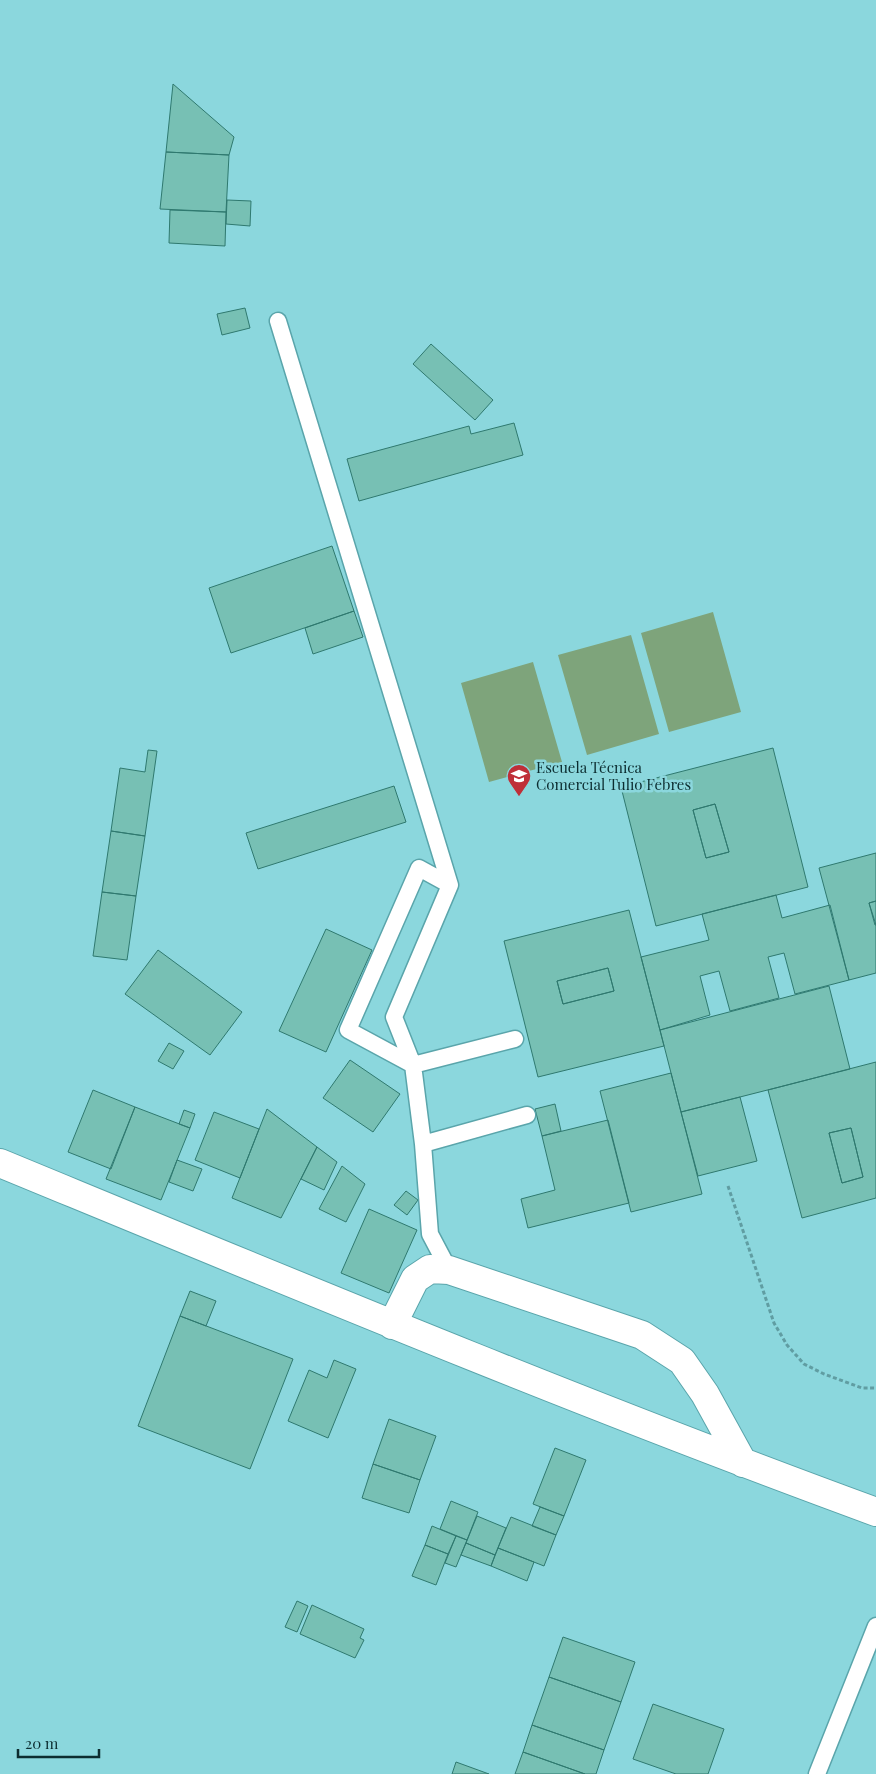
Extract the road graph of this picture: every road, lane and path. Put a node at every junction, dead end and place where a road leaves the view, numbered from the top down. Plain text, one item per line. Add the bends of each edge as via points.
1 (278, 321) dead end
2 (450, 885) junction
3 (515, 1039) dead end
4 (413, 1065) junction
5 (527, 1115) dead end
6 (423, 1144) junction
7 (0, 1163) edge
8 (728, 1186) dead end
9 (449, 1270) junction
10 (392, 1325) junction
11 (876, 1388) edge
12 (742, 1463) junction
13 (876, 1512) edge
14 (876, 1626) edge
15 (817, 1774) edge

1 - 2 lane
2 - 4 lane via 394,1017
2 - 4 lane via 419,868 348,1030
3 - 4 lane
4 - 6 lane
5 - 6 lane
6 - 9 lane via 430,1234
7 - 10 street
8 - 11 path via 774,1323 787,1345 804,1364 824,1374 862,1388
9 - 10 street via 430,1269 415,1278
9 - 12 street via 642,1335 682,1361 705,1394
10 - 12 street
12 - 13 street
14 - 15 lane

